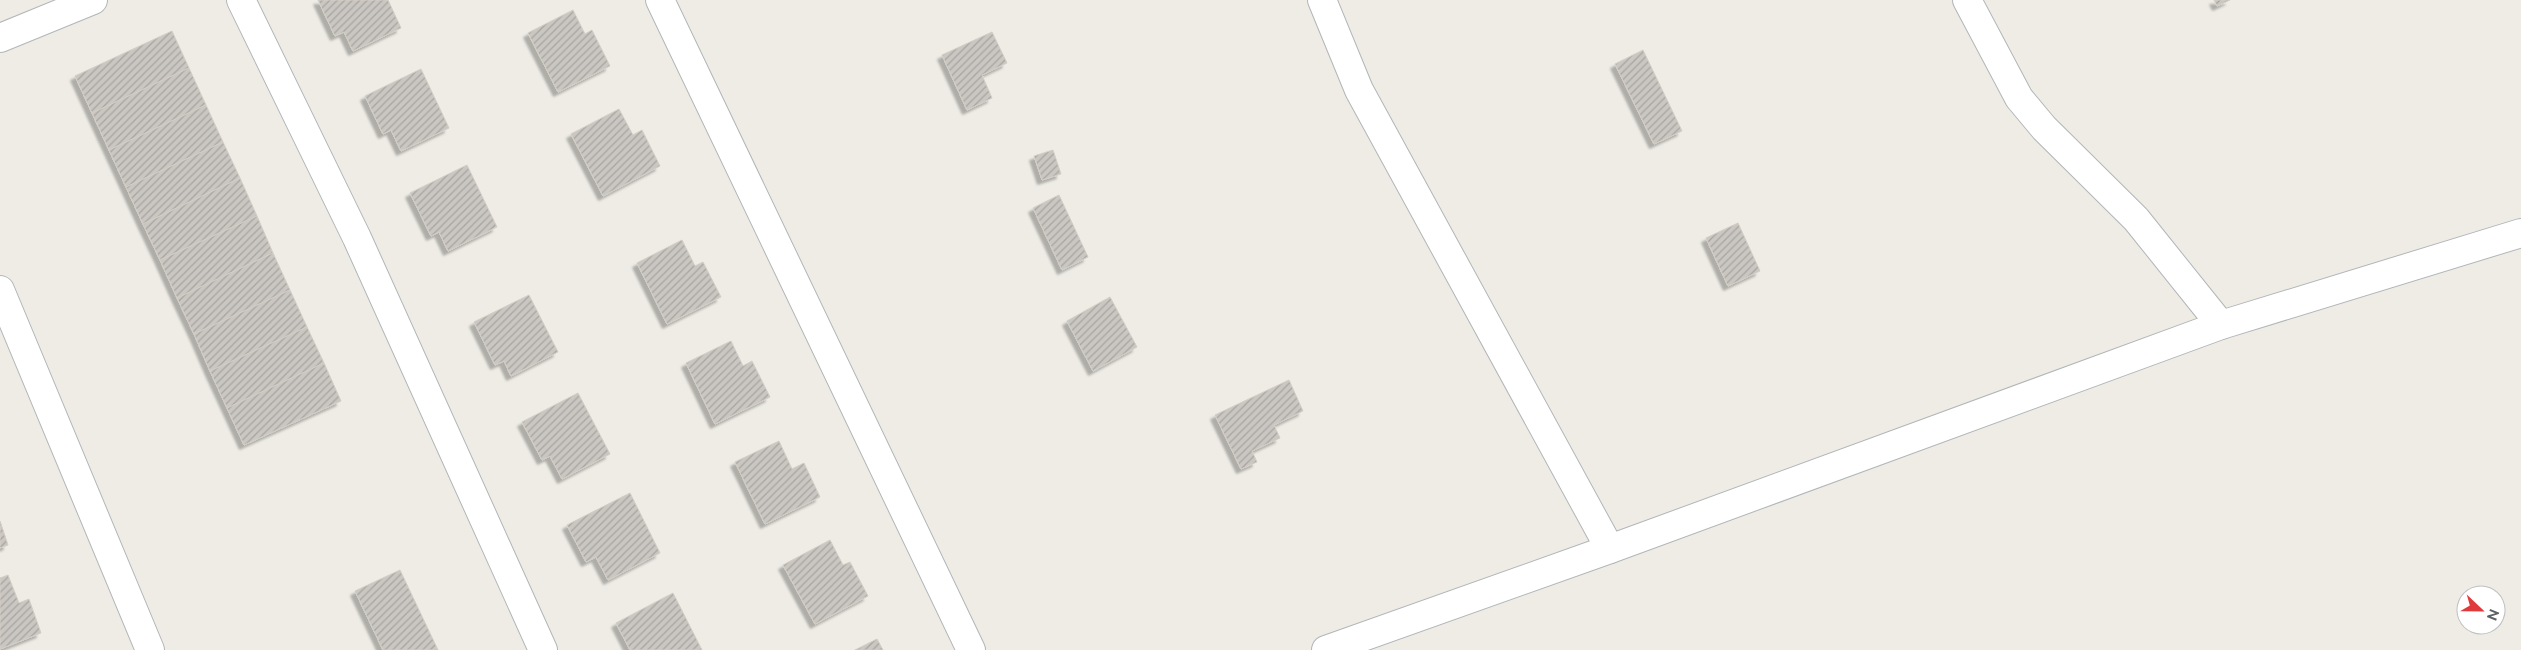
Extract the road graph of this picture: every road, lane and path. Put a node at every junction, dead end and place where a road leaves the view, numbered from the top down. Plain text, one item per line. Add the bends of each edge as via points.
1 (93, 0) edge
2 (241, 0) edge
3 (660, 0) edge
4 (1322, 0) edge
5 (1967, 0) edge
6 (0, 38) edge
7 (2521, 233) edge
8 (0, 290) edge
9 (2221, 325) junction
10 (1610, 549) junction
11 (150, 650) edge
12 (543, 650) edge
13 (971, 650) edge
14 (1326, 650) edge

1 - 6 street
2 - 12 street via 357,238
3 - 13 street
4 - 10 street via 1358,90
5 - 9 street via 2020,98 2044,128 2136,219
7 - 9 street
8 - 11 street
9 - 10 street
10 - 14 street

